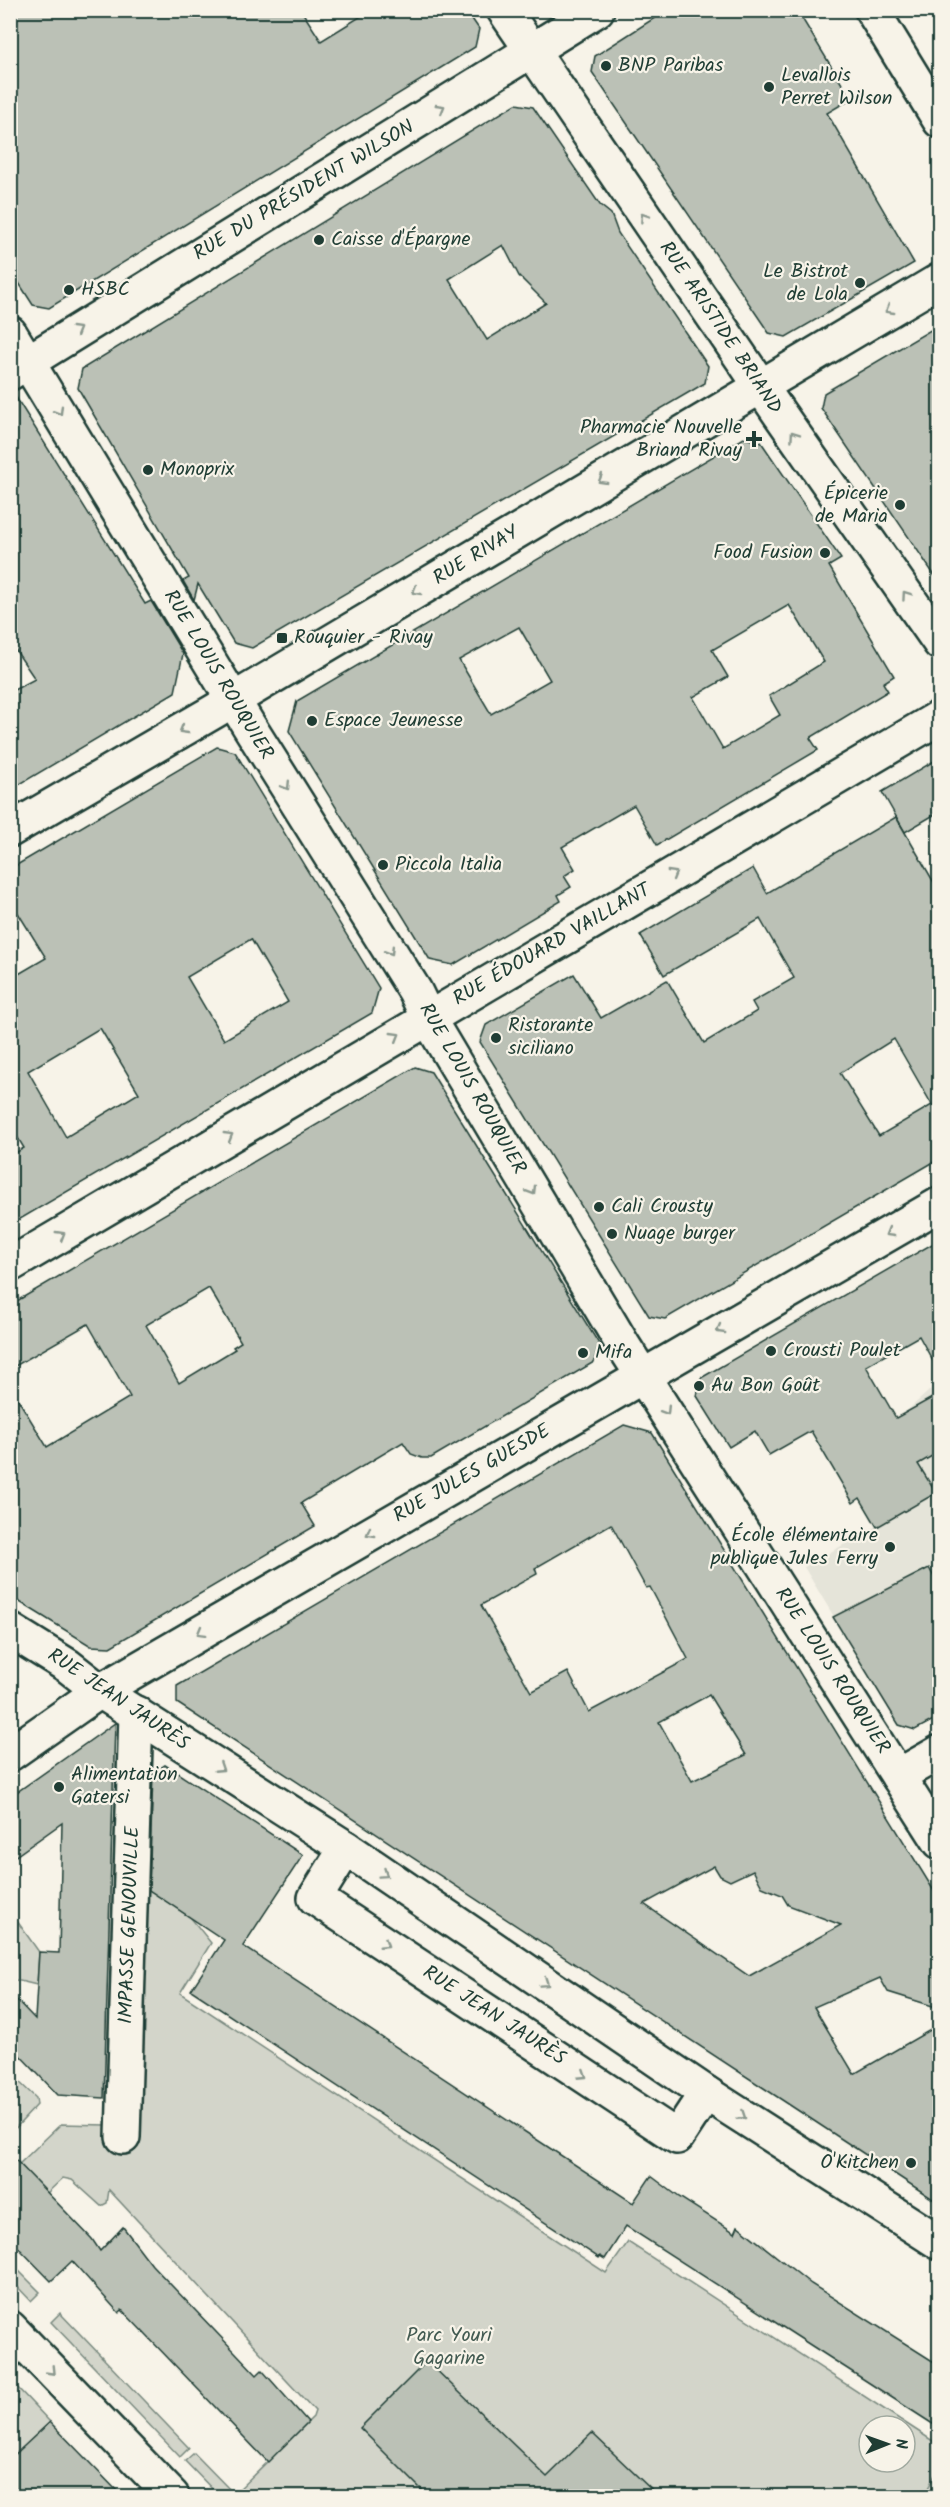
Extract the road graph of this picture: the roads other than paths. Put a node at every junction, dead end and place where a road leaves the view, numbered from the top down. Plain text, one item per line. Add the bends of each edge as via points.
1 (504, 10) edge
2 (597, 10) edge
3 (872, 10) edge
4 (532, 52) junction
5 (939, 121) edge
6 (939, 280) edge
7 (10, 333) edge
8 (19, 367) edge
9 (760, 386) junction
10 (939, 643) edge
11 (234, 700) junction
12 (939, 717) edge
13 (10, 830) edge
14 (428, 1018) junction
15 (939, 1204) edge
16 (10, 1265) edge
17 (643, 1375) junction
18 (10, 1629) edge
19 (100, 1691) junction
20 (136, 1713) junction
21 (939, 1752) edge
22 (10, 1754) edge
23 (898, 1776) junction
24 (939, 1842) edge
25 (346, 1848) junction
26 (706, 2092) junction
27 (123, 2137) dead end
28 (939, 2243) edge
29 (10, 2328) edge
30 (172, 2496) edge

1 - 4 street, RUE ARISTIDE BRIAND
2 - 4 street, RUE DU PRÉSIDENT WILSON
3 - 5 street
8 -> 4 street, RUE DU PRÉSIDENT WILSON
9 -> 4 street, RUE ARISTIDE BRIAND
6 -> 9 street, RUE RIVAY
7 - 8 street, RUE LOUIS ROUQUIER
8 -> 11 street, RUE LOUIS ROUQUIER
10 -> 9 street, RUE ARISTIDE BRIAND
9 -> 11 street, RUE RIVAY
11 -> 13 street, RUE RIVAY
11 -> 14 street, RUE LOUIS ROUQUIER
14 -> 12 street, RUE ÉDOUARD VAILLANT
16 -> 14 street, RUE ÉDOUARD VAILLANT
14 -> 17 street, RUE LOUIS ROUQUIER
15 -> 17 street, RUE JULES GUESDE
17 -> 19 street, RUE JULES GUESDE
17 -> 23 street, RUE LOUIS ROUQUIER
18 - 19 street, RUE JEAN JAURÈS
19 - 20 street, RUE JEAN JAURÈS
19 - 22 street, RUE JULES GUESDE
20 -> 25 street, RUE JEAN JAURÈS
20 - 27 street, IMPASSE GENOUVILLE
21 - 23 street
23 - 24 street, RUE LOUIS ROUQUIER
25 -> 26 street, RUE JEAN JAURÈS
25 -> 26 street, RUE JEAN JAURÈS via 315,1898 678,2137
26 -> 28 street, RUE JEAN JAURÈS
29 -> 30 street

